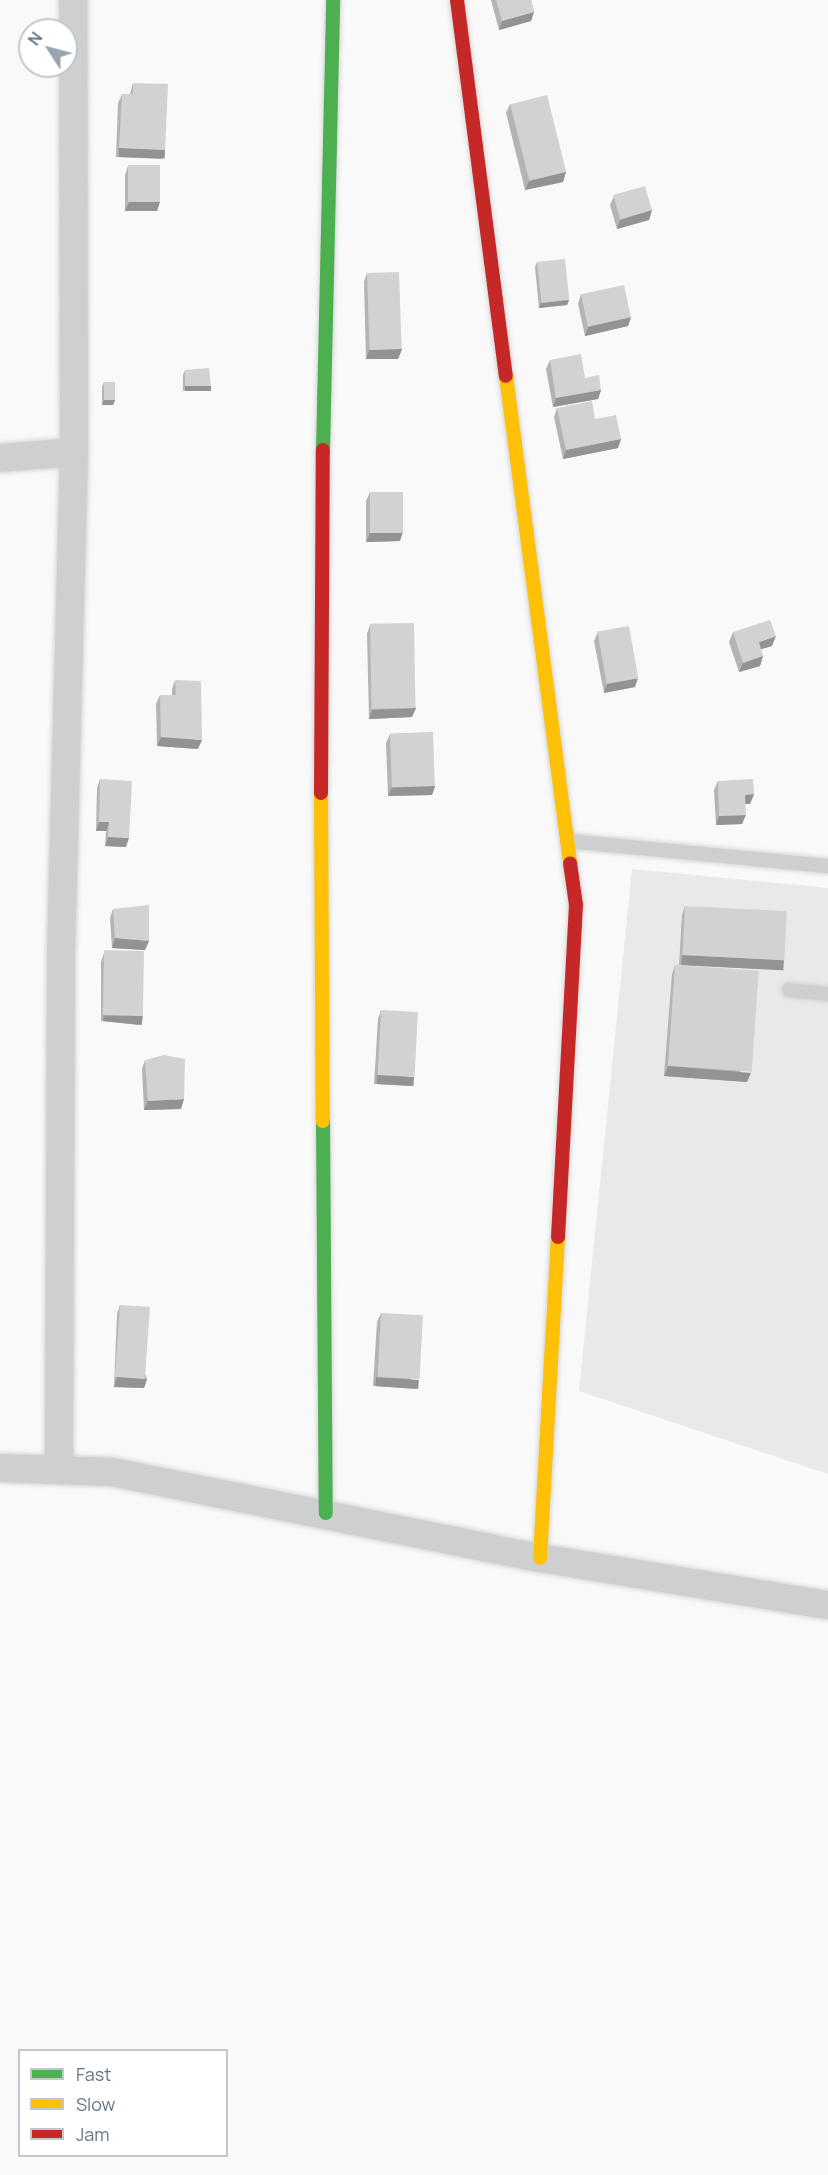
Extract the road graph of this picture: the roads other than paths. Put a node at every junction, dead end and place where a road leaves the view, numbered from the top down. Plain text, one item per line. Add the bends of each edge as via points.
1 (73, 0) edge
2 (333, 0) edge
3 (457, 0) edge
4 (74, 452) junction
5 (0, 458) edge
6 (567, 841) junction
7 (828, 866) edge
8 (789, 990) dead end
9 (828, 993) edge
10 (0, 1468) edge
11 (59, 1470) junction
12 (326, 1513) junction
13 (540, 1558) junction
14 (828, 1605) edge

1 - 4 street
2 - 12 street via 320,580
3 - 6 street
4 - 5 street
4 - 11 street via 61,952
6 - 7 lane
6 - 13 street via 576,905
8 - 9 lane
10 - 11 street
11 - 12 street via 112,1472
12 - 13 street
13 - 14 street

